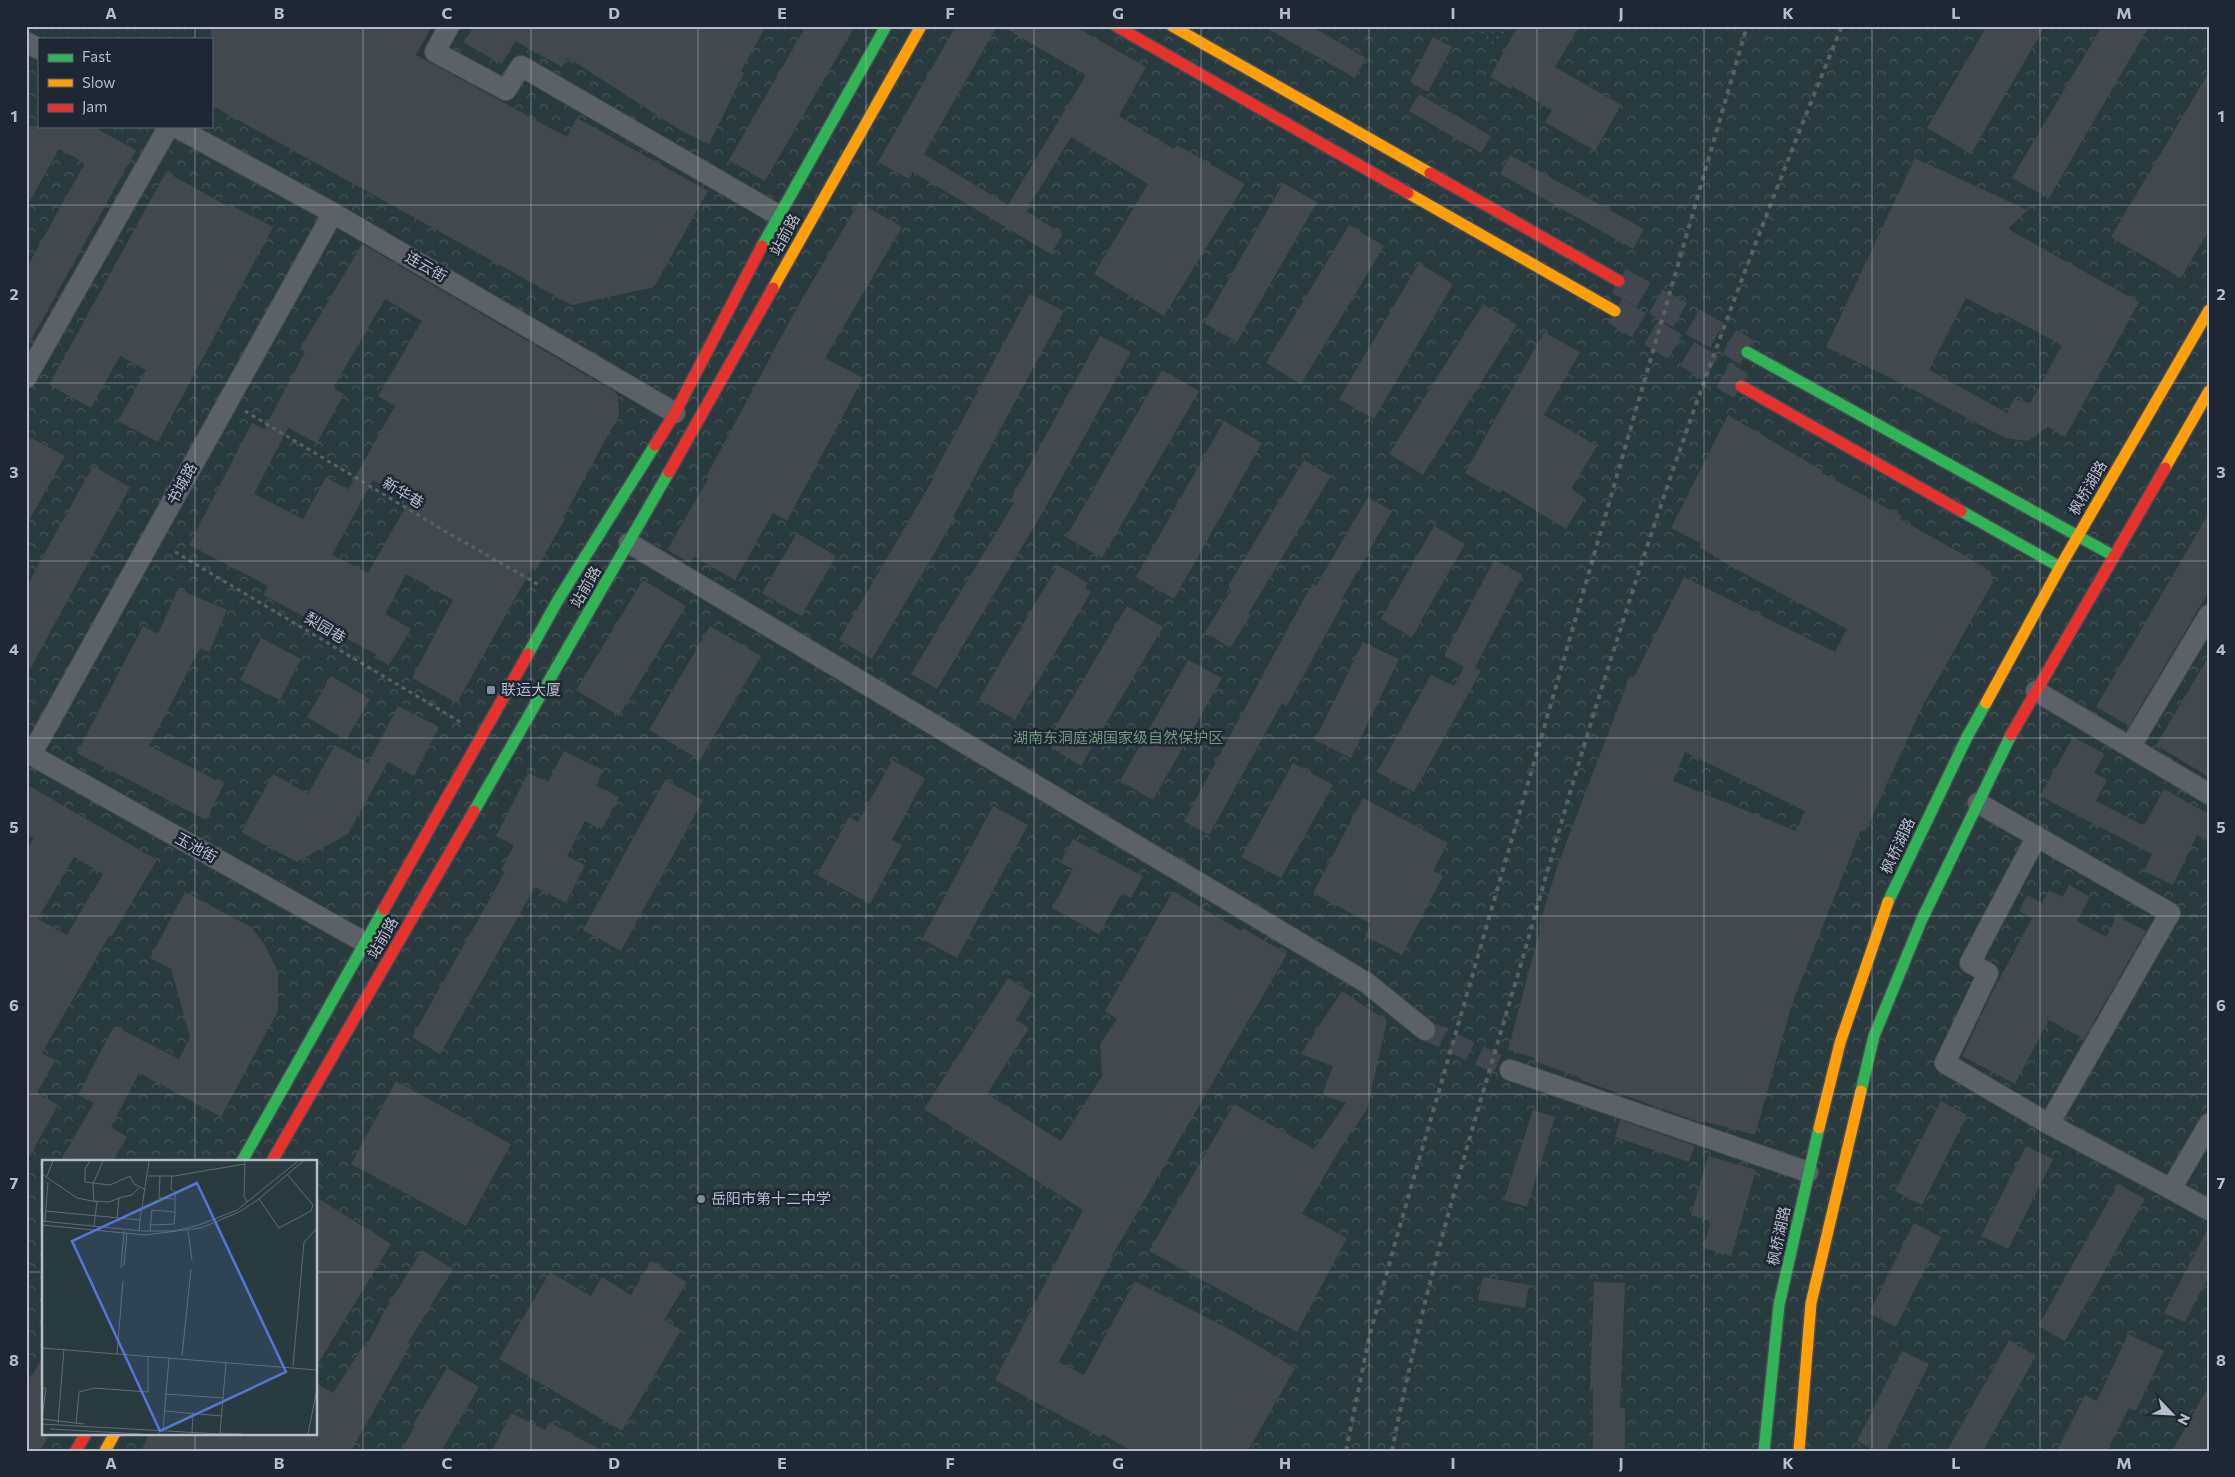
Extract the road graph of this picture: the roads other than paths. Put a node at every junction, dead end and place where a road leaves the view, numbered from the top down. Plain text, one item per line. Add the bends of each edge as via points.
1 (449, 26) edge
2 (886, 26) edge
3 (921, 26) edge
4 (1116, 26) edge
5 (1172, 26) edge
6 (26, 42) edge
7 (38, 48) edge
8 (168, 128) edge
9 (178, 128) edge
10 (333, 213) junction
11 (778, 216) junction
12 (1619, 281) tunnel mouth
13 (2209, 310) edge
14 (1616, 311) tunnel mouth
15 (1747, 352) tunnel mouth
16 (26, 378) edge
17 (1741, 386) tunnel mouth
18 (2209, 391) edge
19 (675, 413) junction
20 (2078, 536) junction
21 (629, 543) junction
22 (2112, 555) junction
23 (2060, 567) junction
24 (2209, 615) edge
25 (2036, 690) junction
26 (2130, 746) junction
27 (29, 753) edge
28 (2209, 794) edge
29 (1978, 803) junction
30 (2036, 836) junction
31 (366, 943) junction
32 (1425, 1030) tunnel mouth
33 (1510, 1070) tunnel mouth
34 (2049, 1124) junction
35 (2209, 1124) edge
36 (243, 1160) edge
37 (273, 1160) edge
38 (1808, 1172) junction
39 (2171, 1189) junction
40 (2209, 1210) edge
41 (85, 1434) edge
42 (114, 1434) edge
43 (76, 1451) edge
44 (105, 1451) edge
45 (1764, 1451) edge
46 (1799, 1451) edge

1 - 11 street via 435,52 506,90 521,66
2 - 11 main road, 站前路
3 - 21 main road, 站前路
4 - 14 main road
5 - 12 main road
6 - 7 street
8 - 16 street
9 - 10 street, 连云街
10 - 19 street, 连云街
10 - 27 street, 书城路
11 - 19 main road, 站前路
13 - 20 main road, 枫桥湖路
15 - 20 main road
17 - 23 main road
18 - 22 main road
19 - 31 main road, 站前路 via 558,600
20 - 22 main road
20 - 23 main road, 枫桥湖路
21 - 32 street via 1368,984
21 - 37 main road, 站前路
22 - 25 main road
23 - 38 main road, 枫桥湖路 via 1967,737 1884,911 1840,1042
24 - 26 street
25 - 26 street
25 - 29 main road
26 - 28 street
27 - 31 street, 玉池街
29 - 30 street
29 - 46 main road via 1922,919 1874,1036 1811,1303
30 - 34 street via 1970,962 1988,973 1945,1063
30 - 34 street via 2170,913
31 - 36 main road, 站前路
33 - 38 street
34 - 39 street
35 - 39 street
38 - 45 main road, 枫桥湖路 via 1779,1305
39 - 40 street
41 - 43 main road
42 - 44 main road

